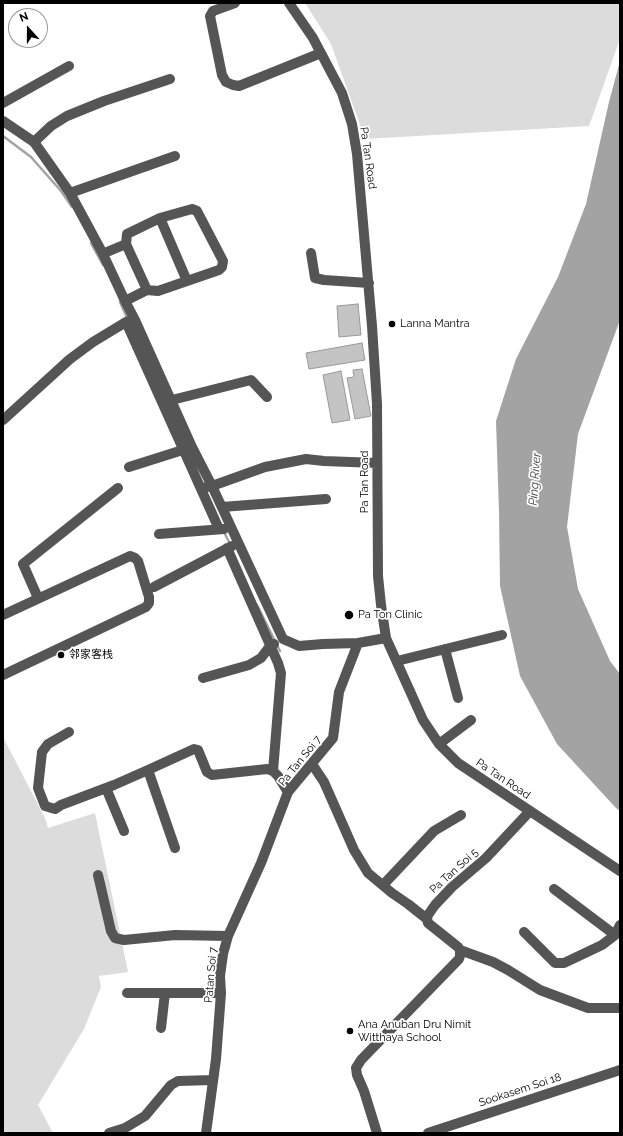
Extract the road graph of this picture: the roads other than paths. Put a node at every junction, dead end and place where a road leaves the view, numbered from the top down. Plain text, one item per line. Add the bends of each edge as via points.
1 (235, 3) edge
2 (289, 3) edge
3 (321, 53) junction
4 (68, 66) dead end
5 (170, 79) dead end
6 (3, 103) edge
7 (3, 120) edge
8 (34, 142) junction
9 (174, 156) dead end
10 (70, 193) junction
11 (160, 218) junction
12 (126, 244) junction
13 (107, 252) dead end
14 (311, 253) dead end
15 (188, 281) junction
16 (369, 283) junction
17 (147, 290) junction
18 (125, 301) junction
19 (131, 321) junction
20 (267, 397) dead end
21 (168, 402) junction
22 (3, 420) edge
23 (188, 448) junction
24 (377, 462) junction
25 (128, 467) dead end
26 (212, 486) junction
27 (200, 487) junction
28 (118, 488) dead end
29 (326, 499) dead end
30 (222, 507) junction
31 (232, 528) junction
32 (219, 529) junction
33 (159, 534) dead end
34 (238, 543) junction
35 (227, 548) junction
36 (255, 578) junction
37 (243, 585) junction
38 (154, 587) dead end
39 (38, 598) junction
40 (3, 615) edge
41 (502, 635) dead end
42 (386, 638) junction
43 (283, 639) junction
44 (358, 643) junction
45 (270, 646) junction
46 (446, 649) junction
47 (397, 661) junction
48 (3, 675) edge
49 (203, 678) dead end
50 (458, 698) dead end
51 (471, 720) dead end
52 (69, 732) dead end
53 (439, 744) junction
54 (312, 764) junction
55 (148, 770) junction
56 (273, 771) junction
57 (106, 788) junction
58 (288, 792) junction
59 (530, 812) junction
60 (460, 814) dead end
61 (124, 831) dead end
62 (175, 848) dead end
63 (620, 871) edge
64 (98, 875) dead end
65 (383, 884) junction
66 (554, 889) dead end
67 (427, 919) junction
68 (620, 925) edge
69 (524, 932) dead end
70 (615, 935) junction
71 (228, 936) junction
72 (459, 948) junction
73 (127, 993) dead end
74 (165, 993) junction
75 (221, 993) junction
76 (620, 1008) edge
77 (161, 1028) dead end
78 (620, 1070) edge
79 (213, 1080) junction
80 (109, 1133) edge
81 (206, 1133) edge
82 (378, 1133) edge
83 (428, 1133) edge

1 - 3 street via 213,11 210,16 222,75 226,82 240,86
2 - 3 street, Pa Tan Road
3 - 16 street, Pa Tan Road via 342,93 352,124
4 - 6 street
5 - 8 street via 67,116 50,126
7 - 8 street
8 - 10 street
9 - 10 street
10 - 18 street
11 - 12 street via 127,234
11 - 15 street
11 - 15 street via 192,209 198,211 223,261 219,270
12 - 13 street
12 - 17 street
14 - 16 street via 315,278
15 - 17 street via 158,291
16 - 24 street, Pa Tan Road via 377,404
17 - 18 street
18 - 19 street
19 - 21 street
19 - 22 street via 93,342 70,359
20 - 21 street via 251,380
21 - 23 street
23 - 25 street
23 - 26 street
23 - 27 street
24 - 26 street via 306,458 265,466
24 - 42 street, Pa Tan Road via 378,576
26 - 27 street
26 - 30 street
27 - 32 street
28 - 39 street via 23,564
29 - 30 street
30 - 31 street
31 - 32 street
31 - 34 street
32 - 33 street
34 - 35 street
34 - 36 street
35 - 37 street
35 - 38 street
36 - 37 street
36 - 43 street
37 - 45 street
39 - 40 street
39 - 48 street via 130,556 138,561 150,603
41 - 46 street
42 - 44 street
42 - 47 street, Pa Tan Road
43 - 44 street via 299,646
43 - 45 street
44 - 54 street, Pa Tan Soi 7 via 339,692 333,738
45 - 49 street via 261,658 249,665
45 - 56 street via 281,673
46 - 47 street
46 - 50 street
47 - 53 street, Pa Tan Road via 423,720
51 - 53 street
52 - 57 street via 48,744 42,752 38,788 45,806 55,809
53 - 59 street, Pa Tan Road via 458,763
54 - 58 street, Pa Tan Soi 7
54 - 65 street via 324,782 354,850 368,872
55 - 56 street via 194,749 198,750 207,772 212,775 267,769
55 - 57 street
55 - 62 street
56 - 58 street
57 - 61 street
58 - 71 street, Patan Soi 7 via 261,863
59 - 63 street, Pa Tan Road
59 - 67 street, Pa Tan Soi 5 via 486,858 452,887 435,905
60 - 65 street via 434,830
64 - 71 street via 111,931 115,938 124,940 175,935
65 - 67 street
66 - 70 street
67 - 72 street via 428,923
68 - 70 street
69 - 70 street via 555,963 564,964 602,945
71 - 75 street, Patan Soi 7 via 220,976
72 - 76 street via 493,962 540,990 588,1008
72 - 82 street via 459,959 356,1068
73 - 74 street
74 - 75 street
74 - 77 street
75 - 79 street, Patan Soi 7
78 - 83 street, Sookasem Soi 18
79 - 80 street via 178,1081 170,1085 146,1116 125,1128
79 - 81 street, Patan Soi 7

